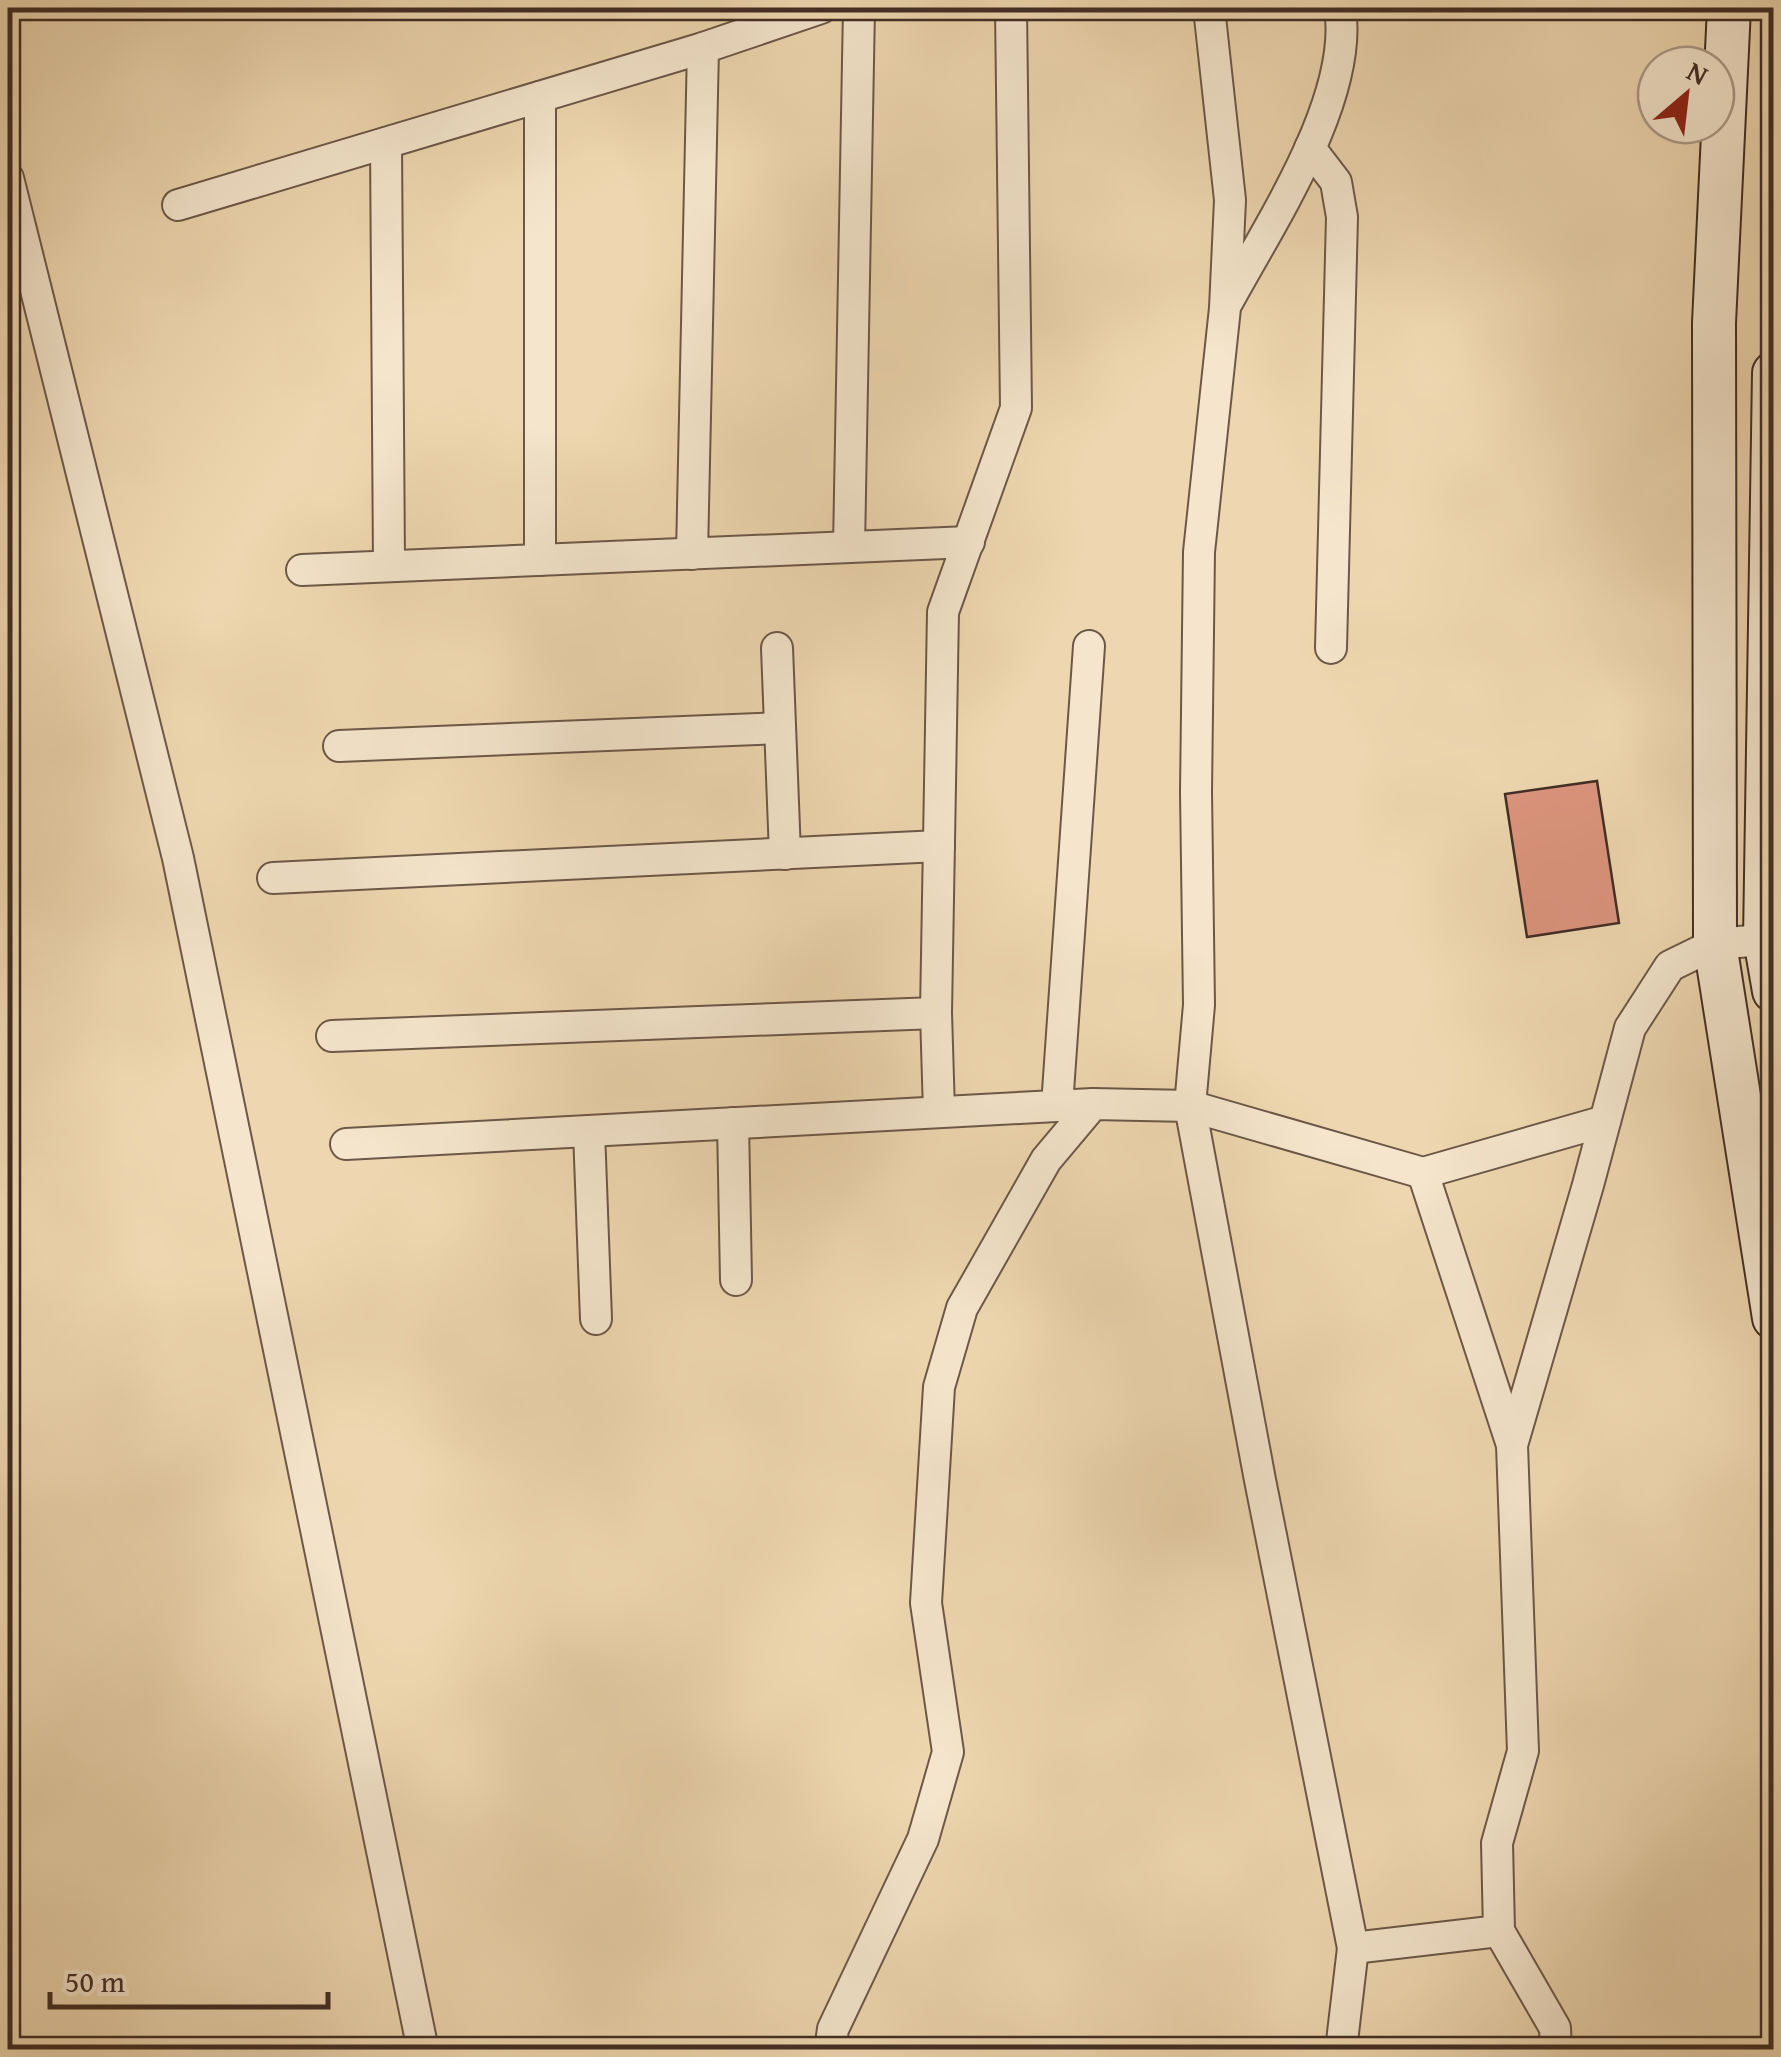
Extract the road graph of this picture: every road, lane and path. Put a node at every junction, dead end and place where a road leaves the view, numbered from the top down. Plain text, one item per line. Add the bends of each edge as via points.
1 (821, 8) edge
2 (859, 8) edge
3 (1011, 8) edge
4 (1209, 8) edge
5 (1729, 8) edge
6 (1344, 12) edge
7 (703, 48) junction
8 (540, 97) junction
9 (386, 143) junction
10 (1310, 148) junction
11 (8, 178) edge
12 (178, 206) dead end
13 (1225, 308) junction
14 (1774, 374) edge
15 (1772, 457) edge
16 (969, 542) junction
17 (849, 547) junction
18 (692, 554) junction
19 (540, 560) junction
20 (390, 566) junction
21 (302, 570) dead end
22 (1089, 646) dead end
23 (777, 648) dead end
24 (1331, 648) dead end
25 (1770, 690) edge
26 (780, 728) junction
27 (339, 746) dead end
28 (939, 846) junction
29 (784, 854) junction
30 (273, 878) dead end
31 (1769, 939) edge
32 (1715, 944) junction
33 (1774, 991) edge
34 (936, 1013) junction
35 (332, 1036) dead end
36 (1093, 1104) junction
37 (1057, 1106) junction
38 (1190, 1106) junction
39 (939, 1112) junction
40 (1605, 1121) junction
41 (733, 1123) junction
42 (589, 1131) junction
43 (346, 1144) dead end
44 (1423, 1173) junction
45 (736, 1280) dead end
46 (1774, 1318) edge
47 (596, 1319) dead end
48 (1512, 1444) junction
49 (1500, 1931) junction
50 (1353, 1948) junction
51 (422, 2050) edge
52 (830, 2050) edge
53 (1341, 2050) edge
54 (1556, 2050) edge

1 - 7 street
2 - 17 street
3 - 16 street via 1016,408
4 - 13 street via 1230,200
5 - 32 main road via 1714,322
6 - 10 street via 1338,68
7 - 8 street
7 - 18 street
8 - 9 street
8 - 19 street
9 - 12 street
9 - 20 street
10 - 13 street
10 - 24 street via 1336,182 1342,217
11 - 51 street via 178,858
13 - 38 street via 1198,552 1199,1005
14 - 15 main road
15 - 25 main road
16 - 17 street
16 - 28 street via 943,612
17 - 18 street
18 - 19 street
19 - 20 street
20 - 21 street
22 - 37 street
23 - 26 street
25 - 31 main road
26 - 27 street
26 - 29 street
28 - 29 street
28 - 34 street
29 - 30 street
31 - 32 street
31 - 33 main road
32 - 40 street via 1670,966 1630,1028
32 - 46 main road
34 - 35 street
34 - 39 street
36 - 37 street
36 - 38 street
36 - 52 street via 1046,1160 962,1308 939,1387 926,1604 948,1752 923,1839 833,2029
37 - 39 street
38 - 44 street
38 - 50 street
39 - 41 street
40 - 44 street
40 - 48 street
41 - 42 street
41 - 45 street
42 - 43 street
42 - 47 street
44 - 48 street
48 - 49 street via 1524,1750 1497,1843
49 - 50 street
49 - 54 street via 1555,2028
50 - 53 street

